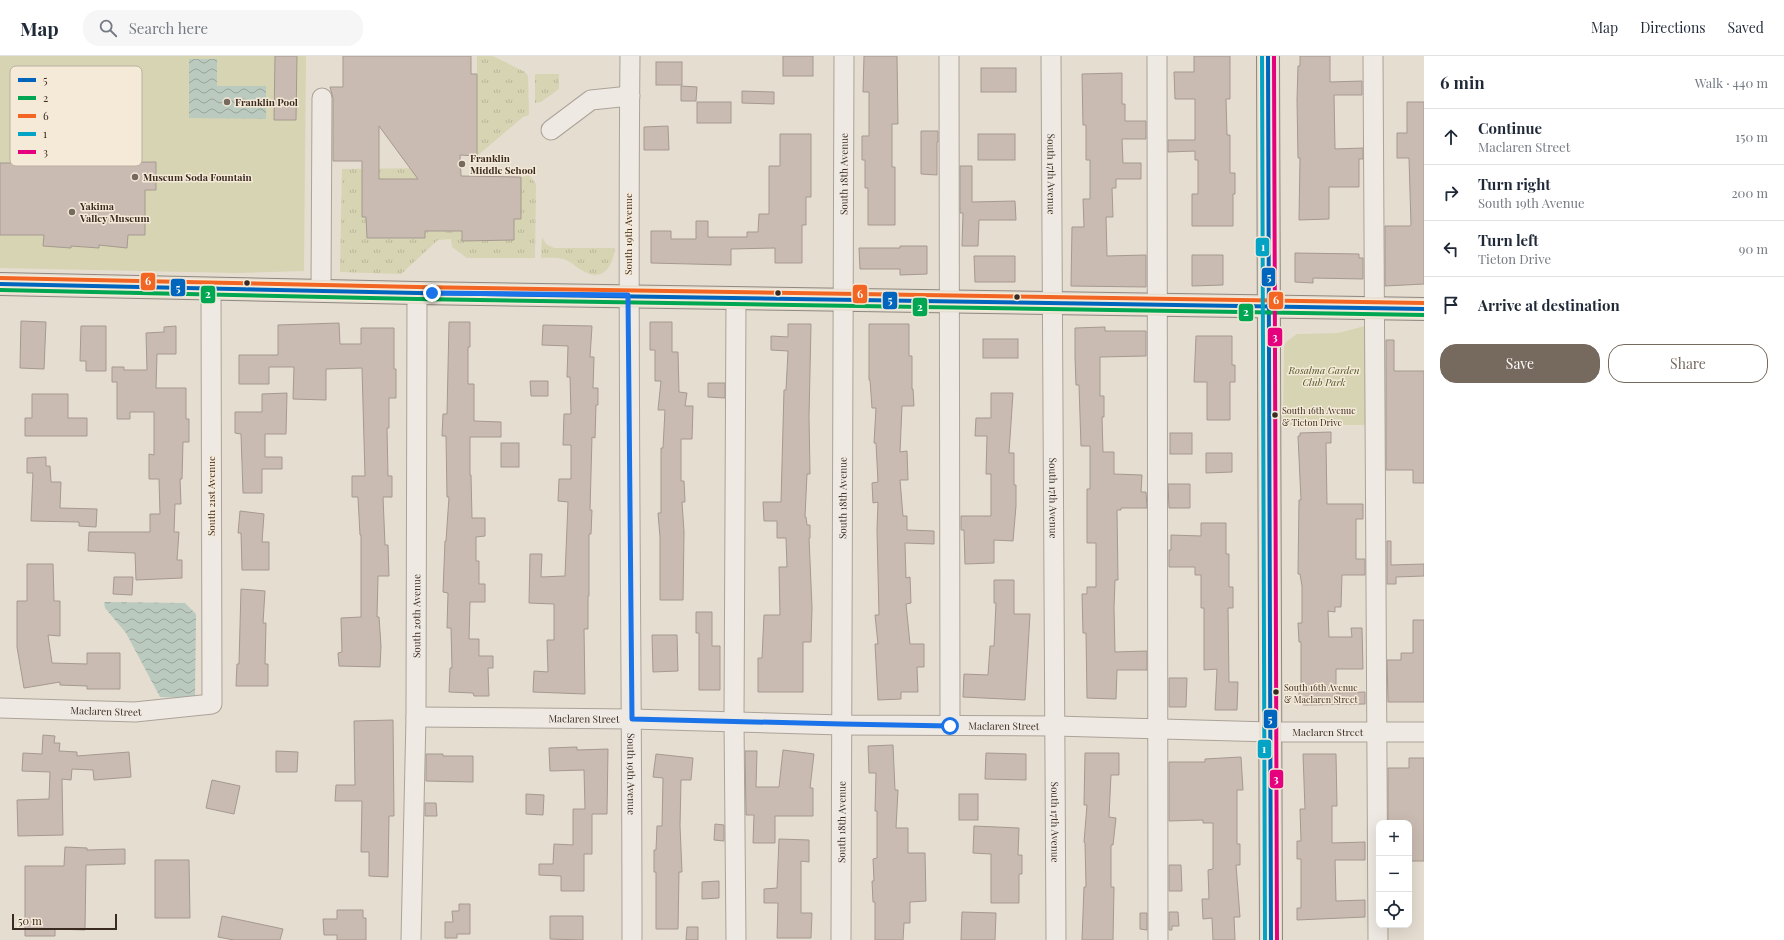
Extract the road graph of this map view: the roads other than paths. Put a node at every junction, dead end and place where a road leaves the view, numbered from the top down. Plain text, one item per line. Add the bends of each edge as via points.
1 (630, 56) edge
2 (844, 56) edge
3 (949, 56) edge
4 (1052, 56) edge
5 (1157, 56) edge
6 (1268, 56) edge
7 (1373, 56) edge
8 (630, 96) junction
9 (322, 98) dead end
10 (551, 130) dead end
11 (0, 284) edge
12 (211, 288) junction
13 (321, 290) junction
14 (417, 293) junction
15 (628, 295) junction
16 (736, 298) junction
17 (844, 300) junction
18 (949, 302) junction
19 (1052, 303) junction
20 (1157, 305) junction
21 (1268, 306) junction
22 (1375, 309) junction
23 (1424, 309) edge
24 (212, 704) joint
25 (0, 708) edge
26 (416, 717) junction
27 (632, 719) junction
28 (734, 722) junction
29 (842, 724) junction
30 (950, 726) junction
31 (1055, 726) junction
32 (1157, 729) junction
33 (1270, 732) junction
34 (1377, 732) junction
35 (1424, 732) edge
36 (411, 940) edge
37 (632, 940) edge
38 (736, 940) edge
39 (841, 940) edge
40 (1056, 940) edge
41 (1158, 940) edge
42 (1271, 940) edge
43 (1378, 940) edge

1 - 8 street, South 19th Avenue
2 - 17 street, South 18th Avenue
3 - 18 street
4 - 19 street, South 17th Avenue
5 - 20 street
6 - 21 main road
7 - 22 street
8 - 10 street via 591,100
8 - 15 street, South 19th Avenue
9 - 13 street
11 - 12 main road
12 - 13 main road
12 - 24 street, South 21st Avenue
13 - 14 main road
14 - 15 main road
14 - 26 street, South 20th Avenue
15 - 16 main road
15 - 27 street, South 19th Avenue
16 - 17 main road
16 - 28 street
17 - 18 main road
17 - 29 street, South 18th Avenue
18 - 19 main road
18 - 30 street
19 - 20 main road
19 - 31 street, South 17th Avenue
20 - 21 main road
20 - 32 street
21 - 22 main road
21 - 33 main road
22 - 23 main road
22 - 34 street
24 - 25 street, Maclaren Street via 135,712
26 - 27 street, Maclaren Street
26 - 36 street, South 20th Avenue
27 - 28 street, Maclaren Street
27 - 37 street, South 19th Avenue
28 - 29 street, Maclaren Street
28 - 38 street
29 - 30 street, Maclaren Street
29 - 39 street, South 18th Avenue
30 - 31 street, Maclaren Street
31 - 32 street, Maclaren Street
31 - 40 street, South 17th Avenue
32 - 33 street, Maclaren Street
32 - 41 street
33 - 34 street, Maclaren Street
33 - 42 main road
34 - 35 street, Maclaren Street
34 - 43 street

